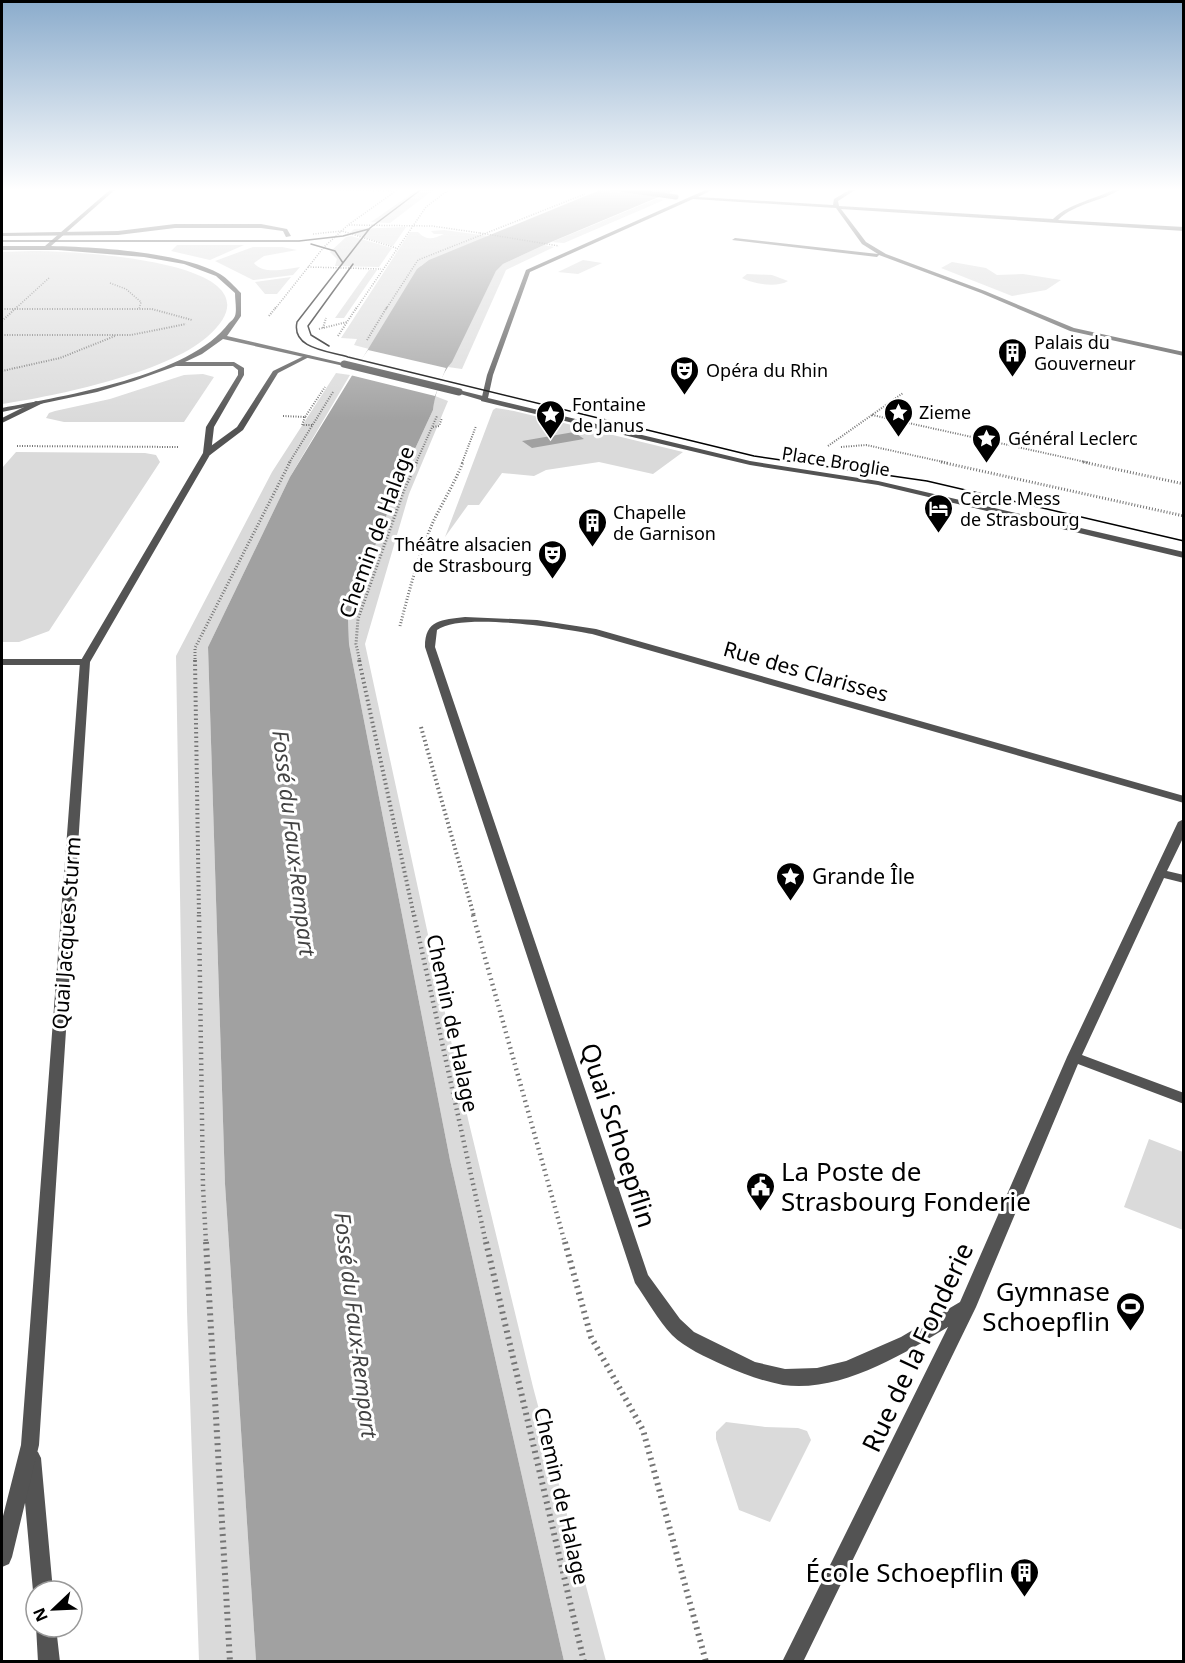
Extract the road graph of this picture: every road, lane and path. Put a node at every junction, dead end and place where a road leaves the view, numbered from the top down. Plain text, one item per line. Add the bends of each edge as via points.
1 (190, 266) edge
2 (384, 266) edge
3 (412, 266) edge
4 (542, 266) edge
5 (913, 266) edge
6 (308, 267) joint
7 (382, 269) junction
8 (55, 273) dead end
9 (2, 309) edge
10 (15, 309) junction
11 (268, 317) dead end
12 (326, 318) dead end
13 (2, 321) edge
14 (324, 328) junction
15 (2, 335) edge
16 (117, 335) junction
17 (222, 337) junction
18 (263, 345) junction
19 (362, 347) dead end
20 (1184, 354) edge
21 (308, 356) junction
22 (175, 364) junction
23 (341, 364) junction
24 (2, 371) edge
25 (339, 382) dead end
26 (903, 393) dead end
27 (484, 399) junction
28 (39, 403) junction
29 (440, 408) dead end
30 (2, 410) edge
31 (872, 415) junction
32 (279, 416) dead end
33 (305, 417) junction
34 (2, 421) edge
35 (312, 425) junction
36 (13, 446) dead end
37 (207, 450) junction
38 (1184, 484) edge
39 (1184, 516) edge
40 (1184, 555) edge
41 (430, 647) joint
42 (2, 662) edge
43 (85, 662) junction
44 (1184, 800) edge
45 (1184, 822) edge
46 (1161, 873) junction
47 (1184, 879) edge
48 (1074, 1057) junction
49 (1184, 1099) edge
50 (967, 1306) junction
51 (30, 1445) junction
52 (2, 1557) edge
53 (42, 1579) edge
54 (47, 1639) edge
55 (49, 1662) edge
56 (230, 1662) edge
57 (584, 1662) edge
58 (792, 1662) edge

1 - 17 street via 216,276 235,291 241,306 236,322
2 - 7 path
3 - 19 path
4 - 27 street via 528,272
5 - 20 street via 1072,330
6 - 7 path
6 - 11 path
7 - 14 path via 347,322
8 - 10 path
9 - 10 path
10 - 13 path
10 - 16 path via 152,309 194,322
12 - 14 path
14 - 18 path
15 - 16 path
16 - 24 path via 90,349
17 - 18 street
17 - 22 street
18 - 21 street
21 - 23 street
21 - 37 street, Quai Jacques Sturm via 275,372 240,428
22 - 28 street via 113,386
22 - 37 street, Quai Jacques Sturm via 234,364 242,369 210,427
23 - 27 street, bridge
23 - 33 path
25 - 35 path
26 - 31 path
27 - 40 street, Place Broglie via 750,463 878,483
28 - 30 street
28 - 34 street
29 - 57 path, Chemin de Halage via 436,426 404,490 358,619 356,644 462,1145
31 - 38 path
31 - 39 path via 825,448 866,445
32 - 33 path
33 - 35 path via 302,425
35 - 56 path via 282,475 195,648 203,1188
36 - 37 path
37 - 43 street, Quai Jacques Sturm
41 - 44 street, Rue des Clarisses via 431,633 444,622 548,623 593,631
41 - 50 street, Quai Schoepflin via 641,1278 681,1331 736,1364 791,1379 836,1374 881,1357
42 - 43 street
43 - 51 street, Quai Jacques Sturm
45 - 46 street, Rue de la Fonderie
46 - 47 street
46 - 48 street, Rue de la Fonderie
48 - 49 street
48 - 50 street, Rue de la Fonderie
50 - 58 street, Rue de la Fonderie
51 - 52 street, Quai Jacques Sturm
51 - 53 street, Quai Jacques Sturm
54 - 55 street

